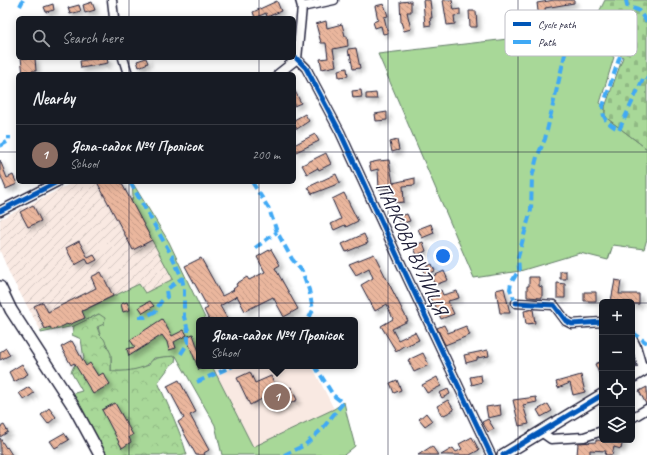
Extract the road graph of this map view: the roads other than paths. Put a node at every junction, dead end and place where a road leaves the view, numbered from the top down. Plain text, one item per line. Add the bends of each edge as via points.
1 (112, 0) edge
2 (334, 0) edge
3 (301, 4) edge
4 (114, 16) edge
5 (297, 59) joint
6 (124, 60) edge
7 (296, 60) edge
8 (127, 72) edge
9 (281, 72) edge
10 (54, 184) edge
11 (0, 211) edge
12 (0, 287) edge
13 (516, 303) dead end
14 (599, 322) edge
15 (635, 344) edge
16 (645, 369) edge
17 (635, 375) edge
18 (599, 397) edge
19 (647, 409) edge
20 (635, 416) edge
21 (540, 432) junction
22 (599, 432) edge
23 (100, 455) edge
24 (491, 455) edge
25 (503, 455) edge

1 - 4 street
2 - 3 street
3 - 5 street
5 - 24 street, ПАРКОВА ВУЛИЦЯ via 319,89
6 - 8 street
7 - 9 street
10 - 11 street
12 - 23 main road via 15,316 74,407
13 - 14 street via 554,305 566,321 572,324
15 - 16 street
16 - 17 main road
18 - 21 main road
19 - 20 street
21 - 22 street via 551,439 584,437
21 - 25 main road

